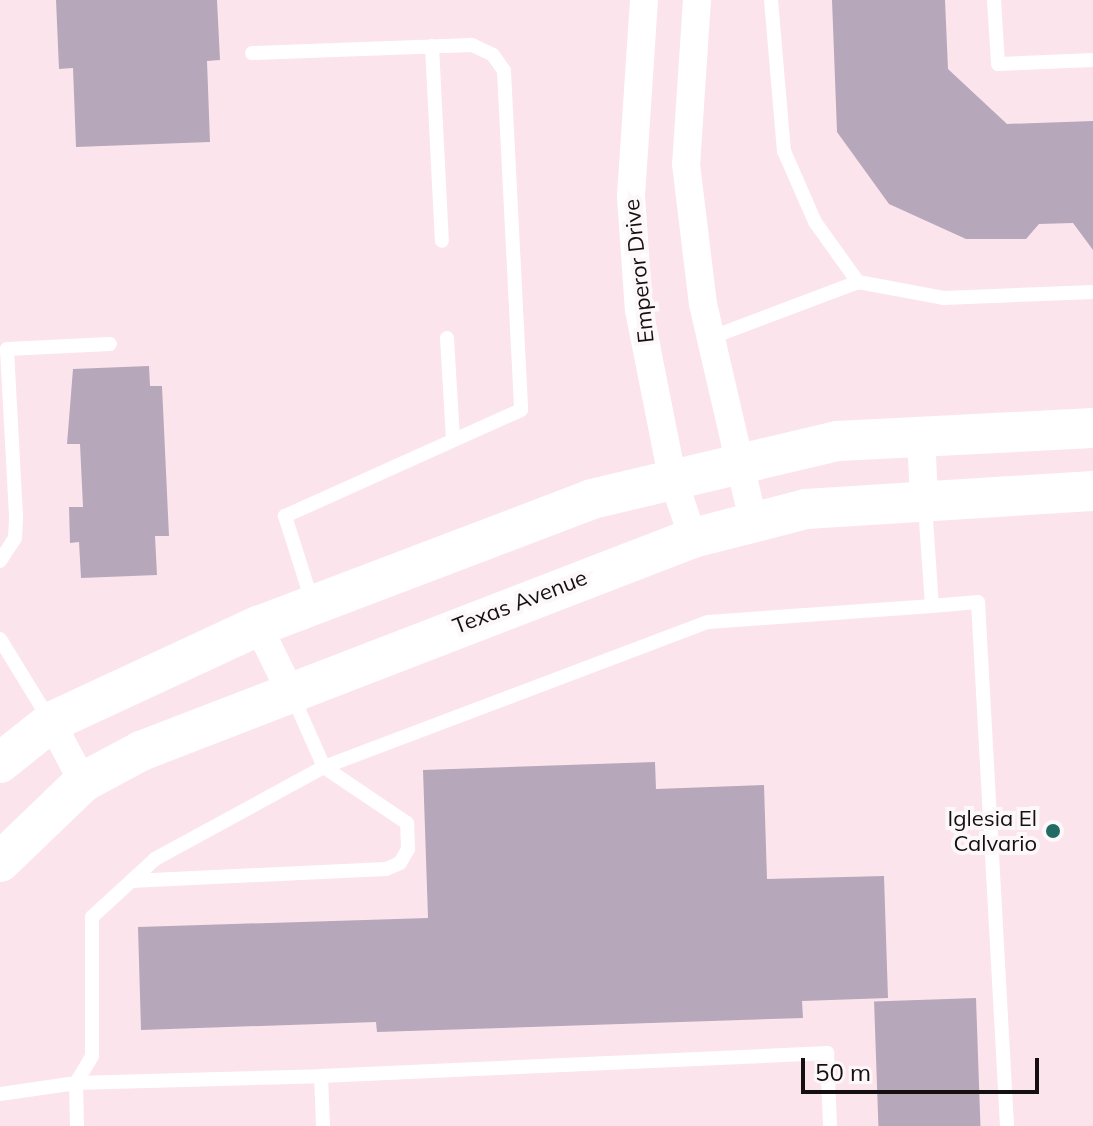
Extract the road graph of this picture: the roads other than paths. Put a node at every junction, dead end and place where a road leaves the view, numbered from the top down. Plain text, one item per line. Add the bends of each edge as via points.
1 (644, 0) edge
2 (697, 0) edge
3 (771, 0) edge
4 (994, 0) edge
5 (432, 46) junction
6 (252, 53) dead end
7 (1093, 60) edge
8 (442, 241) dead end
9 (858, 282) junction
10 (1093, 292) edge
11 (447, 338) dead end
12 (710, 338) junction
13 (110, 344) dead end
14 (1093, 428) edge
15 (921, 434) junction
16 (453, 440) junction
17 (737, 461) junction
18 (672, 476) junction
19 (1093, 491) edge
20 (924, 499) junction
21 (753, 521) junction
22 (693, 538) junction
23 (0, 561) edge
24 (314, 605) junction
25 (932, 606) junction
26 (258, 626) junction
27 (0, 639) edge
28 (290, 691) junction
29 (51, 722) junction
30 (0, 763) edge
31 (324, 767) junction
32 (83, 782) junction
33 (0, 862) edge
34 (131, 881) junction
35 (321, 1076) junction
36 (76, 1083) junction
37 (0, 1094) edge
38 (77, 1126) edge
39 (323, 1126) edge
40 (830, 1126) edge
41 (1007, 1126) edge

1 - 18 street, Emperor Drive via 631,197 639,310
2 - 12 street via 686,164
3 - 9 lane via 784,151 815,222
4 - 7 lane via 998,64
5 - 6 lane
5 - 8 lane
5 - 16 lane via 472,45 504,71 521,410
9 - 10 lane via 944,298
9 - 12 lane
11 - 16 lane
12 - 17 street
13 - 23 lane via 7,349 16,516 15,538
14 - 15 street
15 - 17 street
15 - 20 street
16 - 24 lane via 285,516
17 - 18 street
17 - 21 street
18 - 22 street, Emperor Drive
18 - 24 street
19 - 20 street, Texas Avenue
20 - 21 street, Texas Avenue
20 - 25 lane
21 - 22 street, Texas Avenue
22 - 28 street, Texas Avenue
24 - 26 street
25 - 31 lane via 708,622
25 - 41 lane via 978,602
26 - 28 street
26 - 29 street
27 - 29 lane
28 - 31 lane
28 - 32 street, Texas Avenue
29 - 30 street
29 - 32 street
31 - 34 lane via 155,859
31 - 34 lane via 407,823 408,849 400,863 386,869
32 - 33 street, Texas Avenue
34 - 36 lane via 92,917 92,1056
35 - 36 lane
35 - 39 lane
35 - 40 lane via 827,1053
36 - 37 lane
36 - 38 lane

